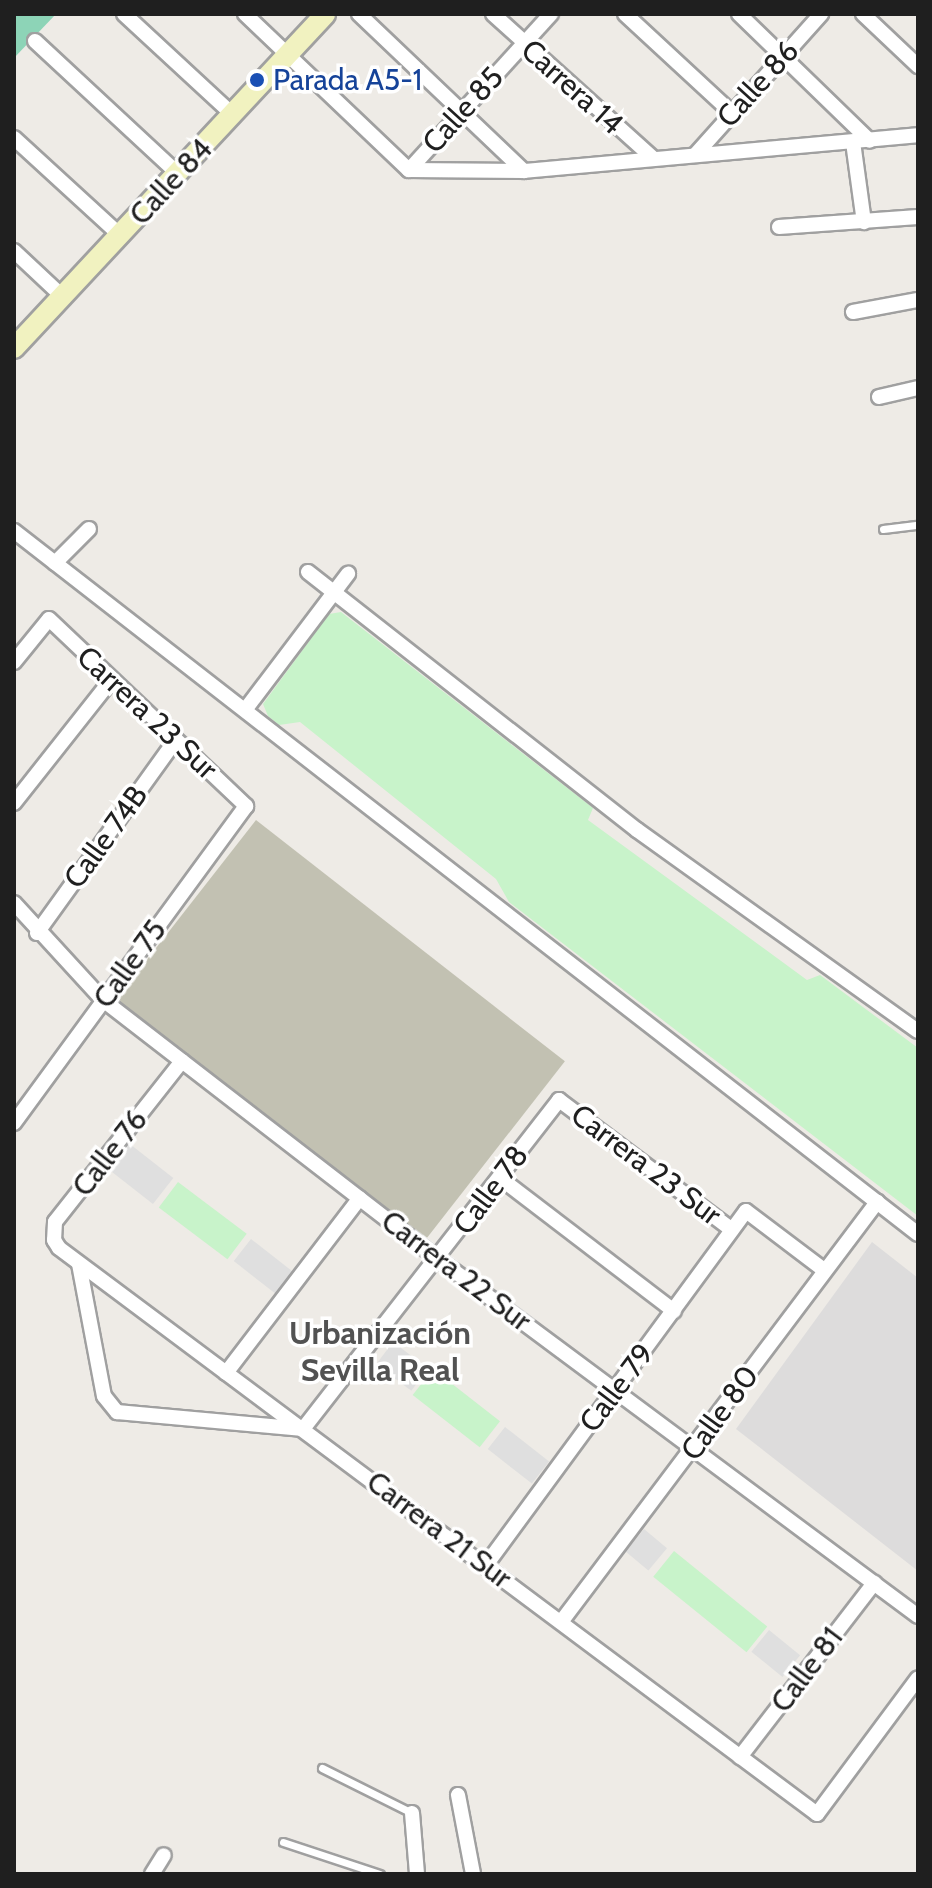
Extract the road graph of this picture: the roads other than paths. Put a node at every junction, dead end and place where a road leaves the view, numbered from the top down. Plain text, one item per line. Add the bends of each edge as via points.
1 (124, 14) edge
2 (245, 14) edge
3 (325, 14) edge
4 (359, 14) edge
5 (493, 14) edge
6 (551, 14) edge
7 (625, 14) edge
8 (739, 14) edge
9 (821, 14) edge
10 (863, 14) edge
11 (35, 41) dead end
12 (524, 44) junction
13 (289, 55) junction
14 (784, 56) junction
15 (918, 66) edge
16 (462, 110) junction
17 (732, 113) junction
18 (233, 115) junction
19 (918, 135) edge
20 (14, 138) edge
21 (870, 141) junction
22 (853, 142) junction
23 (696, 154) junction
24 (653, 158) junction
25 (409, 170) junction
26 (524, 171) junction
27 (178, 174) junction
28 (918, 217) edge
29 (864, 222) junction
30 (779, 227) dead end
31 (120, 235) junction
32 (14, 251) edge
33 (62, 296) junction
34 (918, 300) edge
35 (853, 312) dead end
36 (14, 348) edge
37 (918, 388) edge
38 (879, 397) dead end
39 (918, 525) edge
40 (89, 529) dead end
41 (883, 529) dead end
42 (14, 531) edge
43 (55, 563) junction
44 (308, 572) dead end
45 (348, 574) dead end
46 (334, 592) junction
47 (14, 662) edge
48 (111, 680) junction
49 (245, 710) junction
50 (175, 741) junction
51 (14, 803) edge
52 (246, 806) joint
53 (14, 903) edge
54 (37, 933) junction
55 (103, 1000) junction
56 (918, 1031) edge
57 (182, 1061) junction
58 (559, 1100) joint
59 (14, 1123) edge
60 (500, 1178) junction
61 (360, 1198) junction
62 (877, 1202) junction
63 (746, 1211) joint
64 (732, 1230) junction
65 (918, 1234) edge
66 (59, 1248) joint
67 (438, 1259) junction
68 (79, 1264) junction
69 (824, 1270) junction
70 (674, 1311) junction
71 (226, 1373) junction
72 (615, 1391) junction
73 (303, 1429) junction
74 (696, 1448) junction
75 (486, 1565) junction
76 (874, 1583) junction
77 (918, 1616) edge
78 (561, 1622) junction
79 (918, 1678) edge
80 (740, 1757) junction
81 (322, 1768) dead end
82 (458, 1795) dead end
83 (412, 1813) joint
84 (283, 1842) dead end
85 (164, 1855) dead end
86 (152, 1874) edge
87 (380, 1874) edge
88 (417, 1874) edge
89 (473, 1874) edge

1 - 18 street
2 - 13 street
3 - 13 street, Calle 84
4 - 16 street
5 - 12 street, Carrera 14
6 - 12 street, Calle 85
7 - 17 street
8 - 14 street
9 - 14 street, Calle 86
10 - 15 street
11 - 27 street
12 - 16 street, Calle 85
12 - 24 street, Carrera 14
13 - 18 street, Calle 84
13 - 25 street
14 - 17 street, Calle 86
14 - 21 street
16 - 25 street, Calle 85
16 - 26 street
17 - 23 street, Calle 86
18 - 27 street, Calle 84
19 - 21 street
20 - 31 street
21 - 22 street
22 - 23 street
22 - 29 street
23 - 24 street
24 - 26 street
25 - 26 street
27 - 31 street, Calle 84
28 - 29 street
29 - 30 street
31 - 33 street, Calle 84
32 - 33 street
33 - 36 street, Calle 84
34 - 35 street
37 - 38 street
39 - 41 lane
40 - 43 street
42 - 43 street
43 - 49 street
44 - 46 street
45 - 46 street
46 - 49 street
46 - 56 street via 637,830
47 - 48 street, Carrera 23 Sur via 49,619
48 - 50 street, Carrera 23 Sur
48 - 51 street
49 - 62 street
50 - 52 street, Carrera 23 Sur
50 - 54 street, Calle 74B
52 - 55 street, Calle 75
53 - 54 street, Carrera 22 Sur
54 - 55 street, Carrera 22 Sur
55 - 57 street, Carrera 22 Sur
55 - 59 street, Calle 75
57 - 61 street, Carrera 22 Sur
57 - 66 street, Calle 76 via 55,1222
58 - 60 street, Calle 78
58 - 64 street, Carrera 23 Sur
60 - 67 street, Calle 78
60 - 70 street
61 - 67 street, Carrera 22 Sur
61 - 71 street
62 - 65 street
62 - 69 street, Calle 80
63 - 64 street, Calle 79
63 - 69 street, Carrera 23 Sur
64 - 70 street, Calle 79
66 - 68 street, Carrera 21 Sur
67 - 72 street, Carrera 22 Sur
67 - 73 street, Calle 78
68 - 71 street, Carrera 21 Sur
68 - 73 street via 104,1396 117,1412
69 - 74 street, Calle 80
70 - 72 street, Calle 79
71 - 73 street, Carrera 21 Sur
72 - 74 street, Carrera 22 Sur
72 - 75 street, Calle 79
73 - 75 street, Carrera 21 Sur
74 - 76 street, Carrera 22 Sur
74 - 78 street, Calle 80
75 - 78 street, Carrera 21 Sur
76 - 77 street, Carrera 22 Sur
76 - 80 street, Calle 81
78 - 80 street, Carrera 21 Sur
79 - 80 street, Carrera 21 Sur via 817,1814
81 - 83 lane
82 - 89 street
83 - 88 street
84 - 87 lane
85 - 86 street

